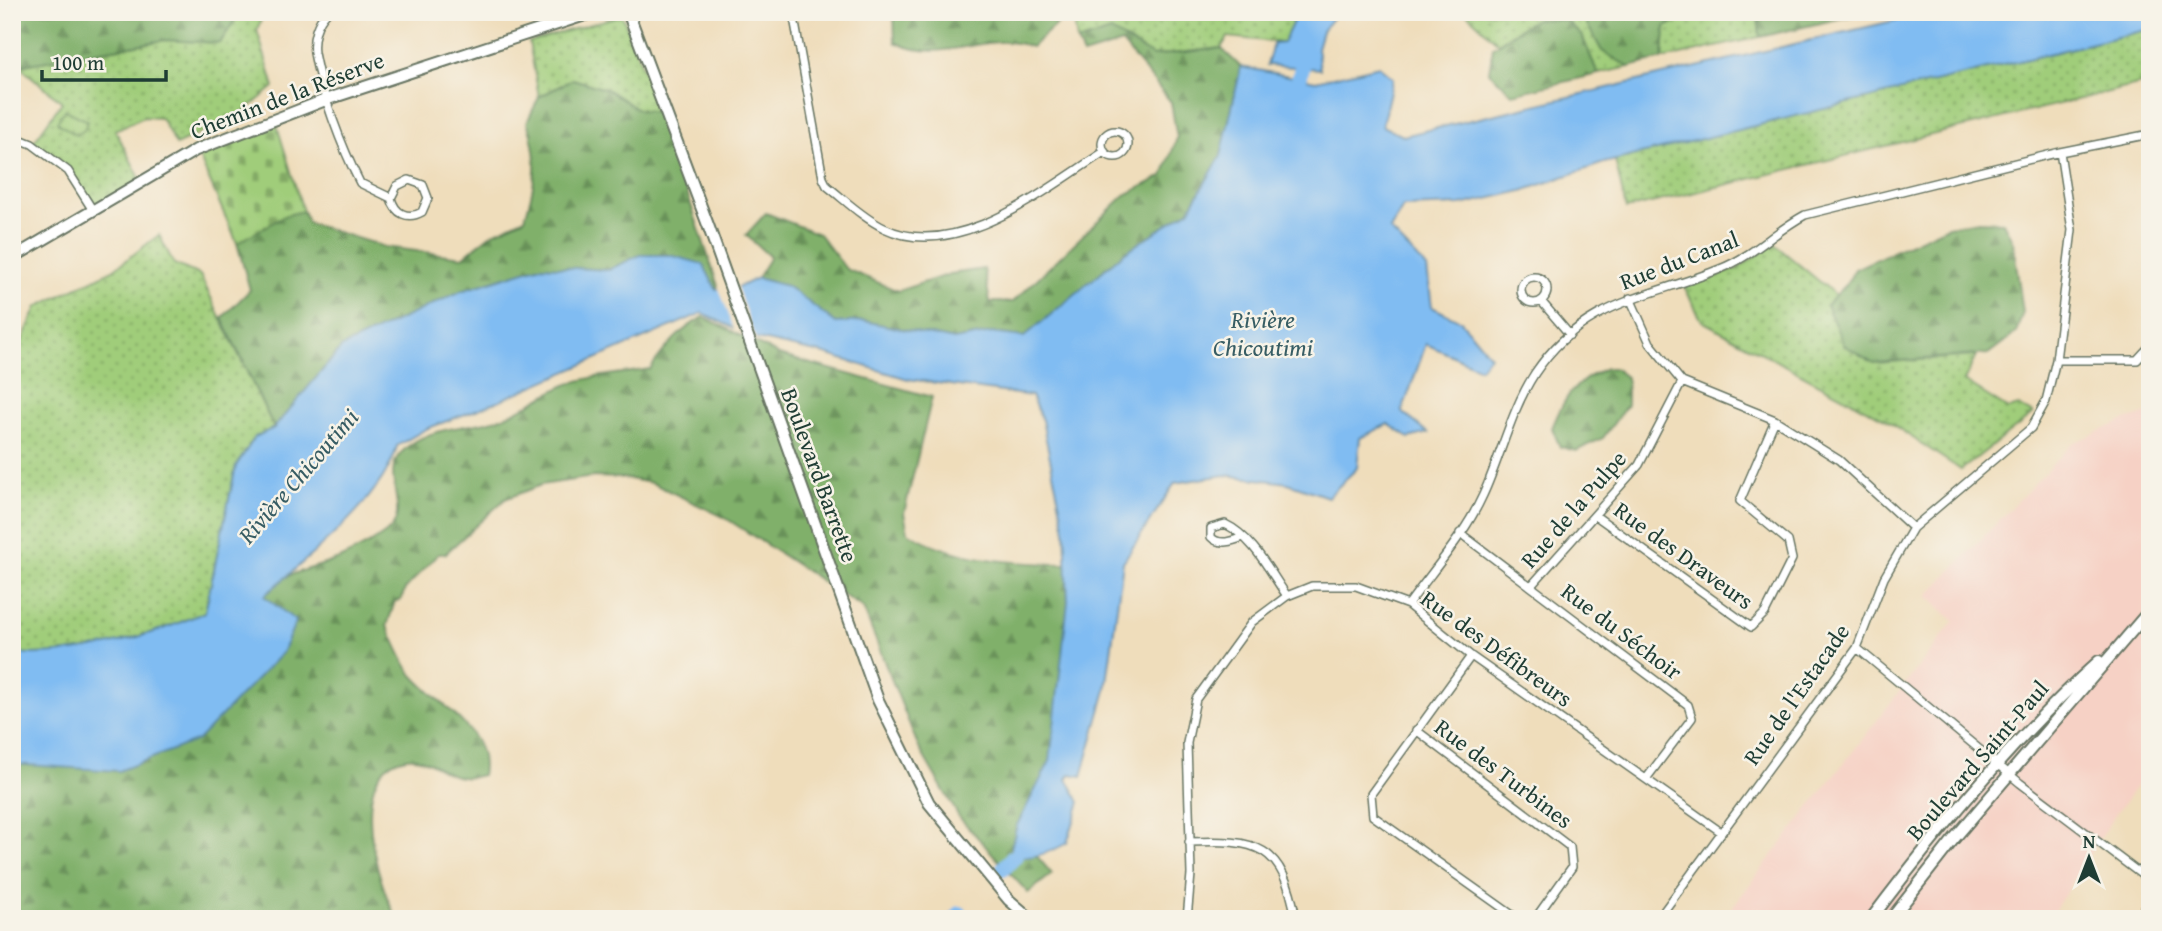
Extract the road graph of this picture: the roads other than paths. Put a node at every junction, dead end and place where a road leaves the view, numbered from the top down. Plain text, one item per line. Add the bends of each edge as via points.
1 (327, 12) edge
2 (594, 12) edge
3 (628, 12) edge
4 (793, 12) edge
5 (328, 99) junction
6 (2150, 134) edge
7 (14, 140) edge
8 (1104, 152) dead end
9 (2060, 152) junction
10 (391, 198) junction
11 (92, 209) junction
12 (12, 258) edge
13 (1630, 298) junction
14 (1541, 301) dead end
15 (1570, 335) junction
16 (2150, 346) edge
17 (2056, 360) junction
18 (1682, 382) junction
19 (1775, 421) junction
20 (1596, 516) junction
21 (1913, 528) junction
22 (1460, 533) junction
23 (1243, 537) dead end
24 (1531, 586) junction
25 (1287, 596) junction
26 (1408, 605) junction
27 (2150, 610) edge
28 (2124, 638) junction
29 (1857, 648) junction
30 (1471, 656) junction
31 (1416, 730) junction
32 (1998, 764) junction
33 (2010, 774) junction
34 (1646, 779) junction
35 (1721, 832) junction
36 (1189, 842) junction
37 (2150, 881) edge
38 (2150, 900) edge
39 (1031, 919) edge
40 (1187, 919) edge
41 (1296, 919) edge
42 (1518, 919) edge
43 (1535, 919) edge
44 (1658, 919) edge
45 (1871, 919) edge
46 (1891, 919) edge
47 (2137, 919) edge

1 - 5 street via 315,33 314,51
2 - 5 street, Chemin de la Réserve
3 - 39 street, Boulevard Barrette via 878,700 929,803 1009,900
4 - 8 street via 823,178 827,186 884,229 926,236 970,230
5 - 10 street via 360,183
5 - 11 street, Chemin de la Réserve via 196,150
6 - 9 street, Rue du Canal
7 - 11 street via 32,144 68,171
9 - 13 street, Rue du Canal via 1805,215 1721,269
9 - 17 street, Rue de l'Estacade via 2072,230
10 - 10 street via 397,211 410,216 422,212 428,198 423,185 410,180 397,186
11 - 12 street, Chemin de la Réserve
13 - 15 street, Rue du Canal via 1597,314
13 - 18 street via 1650,343
14 - 15 street
15 - 22 street, Rue du Canal via 1535,373 1482,497
16 - 17 street via 2137,360
17 - 21 street, Rue de l'Estacade via 2046,401 2031,428
18 - 19 street
18 - 20 street, Rue de la Pulpe via 1639,465
19 - 20 street, Rue des Draveurs via 1740,501 1788,541 1792,559 1765,613 1751,627
19 - 21 street via 1839,460
20 - 24 street, Rue de la Pulpe
21 - 29 street, Rue de l'Estacade via 1884,578
22 - 24 street, Rue du Séchoir
22 - 26 street, Rue du Canal
23 - 25 street
24 - 34 street, Rue du Séchoir via 1688,705 1692,718
25 - 26 street, Rue des Défibreurs via 1312,586 1339,584
25 - 36 street, Rue des Défibreurs via 1252,622 1196,699 1188,743
26 - 30 street, Rue des Défibreurs
27 - 28 street, Boulevard Saint-Paul
28 - 32 street, Boulevard Saint-Paul via 2057,699
28 - 33 street, Boulevard Saint-Paul
29 - 32 street
29 - 35 street, Rue de l'Estacade
30 - 31 street
30 - 34 street, Rue des Défibreurs
31 - 42 street via 1371,793 1373,816
31 - 43 street, Rue des Turbines via 1570,847 1572,867
32 - 33 street
32 - 45 street, Boulevard Saint-Paul
33 - 37 street
33 - 46 street, Boulevard Saint-Paul
34 - 35 street, Rue des Défibreurs
35 - 44 street, Rue de l'Estacade
36 - 40 street, Rue des Défibreurs
36 - 41 street via 1259,846 1279,867
38 - 47 street

